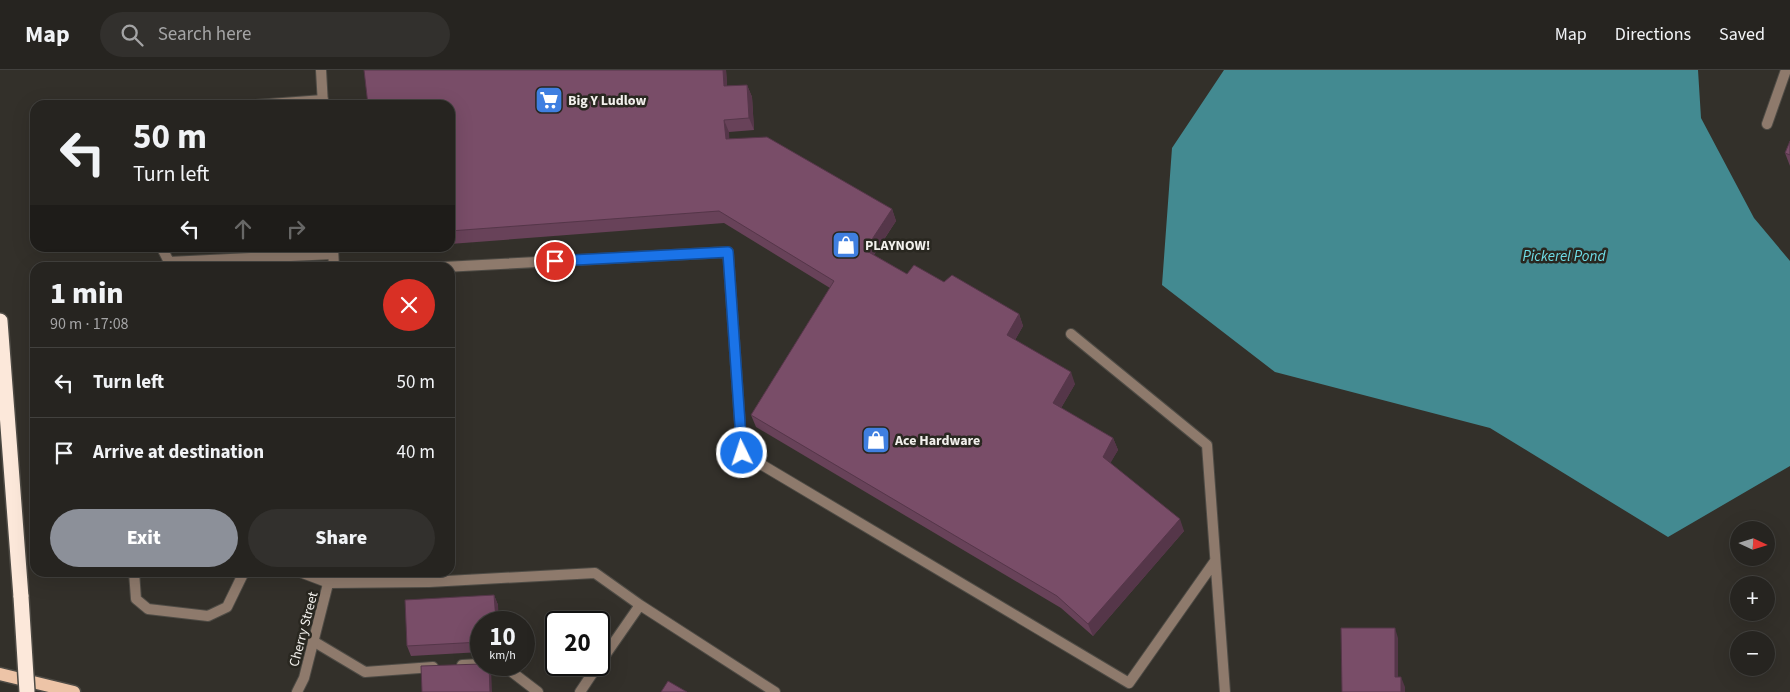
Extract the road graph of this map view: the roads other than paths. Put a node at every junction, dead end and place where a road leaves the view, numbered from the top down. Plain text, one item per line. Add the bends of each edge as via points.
1 (320, 70) edge
2 (1786, 70) edge
3 (323, 100) edge
4 (1766, 124) dead end
5 (318, 252) edge
6 (169, 262) edge
7 (455, 266) edge
8 (0, 321) edge
9 (1071, 334) dead end
10 (1215, 561) junction
11 (134, 577) edge
12 (242, 577) edge
13 (330, 578) edge
14 (640, 605) junction
15 (313, 641) junction
16 (610, 648) edge
17 (470, 665) edge
18 (0, 674) edge
19 (517, 676) edge
20 (591, 676) edge
21 (27, 692) edge
22 (74, 692) edge
23 (297, 692) edge
24 (538, 692) edge
25 (580, 692) edge
26 (775, 692) edge
27 (1225, 692) edge

1 - 3 street
2 - 4 street
5 - 6 street
7 - 10 street via 728,252 742,453 1129,684
8 - 21 highway, bridge
9 - 10 street via 1207,445
10 - 27 street
11 - 12 street via 136,599 148,609 208,616 227,607
13 - 14 street via 429,582 595,573
13 - 15 street, Cherry Street
14 - 16 street
14 - 26 street
15 - 17 street via 365,672
15 - 23 street, Cherry Street
18 - 22 main road
19 - 24 street
20 - 25 street

